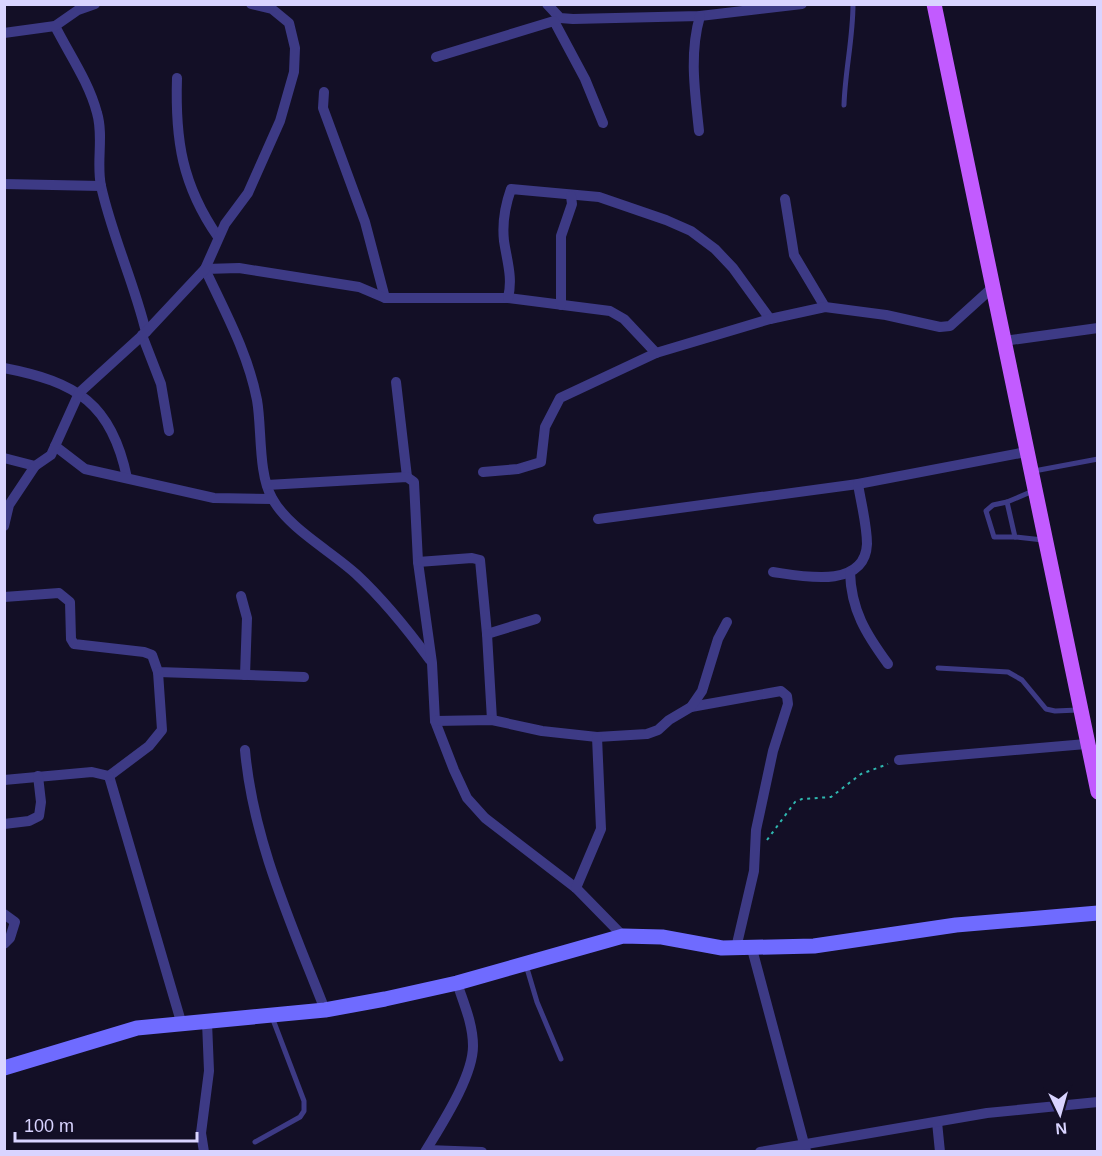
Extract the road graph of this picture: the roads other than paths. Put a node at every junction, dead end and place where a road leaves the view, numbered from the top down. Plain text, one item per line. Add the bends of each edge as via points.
1 (95, 4) edge
2 (251, 4) edge
3 (547, 4) edge
4 (802, 4) edge
5 (853, 4) edge
6 (934, 4) edge
7 (700, 16) junction
8 (557, 20) junction
9 (55, 26) junction
10 (4, 33) edge
11 (436, 57) dead end
12 (177, 78) dead end
13 (324, 92) dead end
14 (844, 105) dead end
15 (603, 123) dead end
16 (699, 131) dead end
17 (4, 184) edge
18 (101, 186) junction
19 (571, 196) junction
20 (785, 199) dead end
21 (218, 237) junction
22 (205, 269) junction
23 (992, 288) junction
24 (385, 298) junction
25 (508, 298) junction
26 (561, 305) junction
27 (825, 307) junction
28 (770, 319) junction
29 (1098, 328) edge
30 (144, 333) junction
31 (1004, 341) junction
32 (656, 353) junction
33 (4, 368) edge
34 (396, 382) dead end
35 (79, 393) junction
36 (169, 431) dead end
37 (55, 446) junction
38 (1026, 452) junction
39 (4, 458) edge
40 (1098, 459) edge
41 (35, 466) junction
42 (483, 472) dead end
43 (1030, 472) junction
44 (407, 477) junction
45 (126, 478) junction
46 (858, 484) junction
47 (267, 485) junction
48 (1034, 491) junction
49 (272, 499) junction
50 (1007, 502) junction
51 (598, 519) dead end
52 (4, 526) edge
53 (1015, 537) junction
54 (1044, 540) junction
55 (418, 562) junction
56 (773, 572) dead end
57 (850, 572) junction
58 (241, 596) dead end
59 (4, 597) edge
60 (536, 619) dead end
61 (727, 622) dead end
62 (488, 634) junction
63 (432, 663) junction
64 (888, 664) dead end
65 (938, 668) dead end
66 (159, 672) junction
67 (245, 675) junction
68 (304, 677) dead end
69 (691, 707) junction
70 (1078, 710) junction
71 (492, 720) junction
72 (435, 721) junction
73 (597, 737) junction
74 (1086, 744) junction
75 (245, 750) dead end
76 (899, 759) road end
77 (38, 776) junction
78 (109, 776) junction
79 (4, 780) edge
80 (1098, 792) edge
81 (4, 824) edge
82 (576, 888) junction
83 (1098, 913) edge
84 (4, 914) edge
85 (623, 936) junction
86 (4, 944) edge
87 (736, 948) junction
88 (752, 949) junction
89 (526, 963) junction
90 (457, 983) junction
91 (325, 1010) junction
92 (271, 1016) junction
93 (207, 1022) junction
94 (182, 1025) junction
95 (561, 1059) dead end
96 (4, 1068) edge
97 (1098, 1102) edge
98 (937, 1122) junction
99 (255, 1142) dead end
100 (806, 1149) edge
101 (426, 1151) edge
102 (204, 1152) edge
103 (482, 1152) edge
104 (760, 1152) edge
105 (940, 1152) edge

1 - 9 street
2 - 21 street via 272,9 289,23 295,48 294,72 280,121 248,193
3 - 8 street
4 - 7 street
5 - 14 lane
6 - 23 main road
7 - 8 street
7 - 16 street via 694,39 693,72
8 - 11 street
8 - 15 street
9 - 10 street
9 - 18 street via 98,114
12 - 21 street via 177,139 182,160 190,191
13 - 24 street via 323,108 365,222
17 - 18 street
18 - 30 street via 137,294
19 - 25 street via 511,189 503,224 509,259
19 - 26 street via 561,236
19 - 28 street via 599,197 692,231 733,267
20 - 27 street via 794,255
21 - 22 street
22 - 24 street via 239,268 337,283
22 - 30 street
22 - 47 street via 245,353 257,400
23 - 27 street via 950,326
23 - 31 main road
24 - 25 street
25 - 26 street
26 - 32 street via 610,311 624,319
27 - 28 street
28 - 32 street
29 - 31 street
30 - 35 street
30 - 36 street
31 - 38 main road
32 - 42 street via 560,398 545,428 540,462 518,469
33 - 35 street via 32,373
34 - 44 street
35 - 37 street
35 - 45 street via 107,419 120,448
37 - 41 street
37 - 45 street via 85,469
38 - 43 main road
38 - 46 street
39 - 41 street
40 - 43 lane
41 - 52 street via 9,505
43 - 48 main road
44 - 47 street
44 - 55 street via 414,482 415,489
45 - 49 street via 214,498
46 - 51 street
46 - 57 street via 867,545 862,559
47 - 49 street
48 - 50 lane
48 - 54 main road
49 - 63 street via 356,575 406,627
50 - 53 lane
50 - 53 lane via 986,511 994,537
53 - 54 lane
54 - 70 main road
55 - 62 street via 480,560
55 - 63 street
56 - 57 street via 809,577
57 - 64 street via 853,602 864,631
58 - 67 street via 247,618
59 - 66 street via 59,593 70,602 74,644 144,652 152,655
60 - 62 street
61 - 69 street via 702,691
62 - 71 street
63 - 72 street
65 - 70 lane via 1008,672 1022,680 1046,709
66 - 67 street
66 - 78 street via 162,730 149,746
67 - 68 street
69 - 73 street via 647,734
69 - 87 street via 781,691 787,696 756,830 755,856
70 - 74 main road
71 - 72 street
71 - 73 street
72 - 82 street via 467,798 499,830
73 - 82 street via 601,829
74 - 76 street
74 - 80 main road
75 - 91 street via 259,834
77 - 78 street via 92,772
77 - 79 street
77 - 81 street via 39,816
78 - 94 street
82 - 85 street
83 - 88 street via 956,925 814,946
84 - 86 street via 15,922
85 - 87 street via 662,937
85 - 89 street
87 - 88 street
88 - 100 street
89 - 90 street
89 - 95 lane via 537,1002
90 - 91 street
90 - 101 street via 471,1023 473,1048 465,1078
91 - 92 street
92 - 93 street
92 - 99 lane via 304,1101 304,1111
93 - 94 street
93 - 102 street via 209,1071 201,1133
94 - 96 street via 137,1028
97 - 98 street
98 - 100 street
98 - 105 street
100 - 104 street
101 - 103 street

